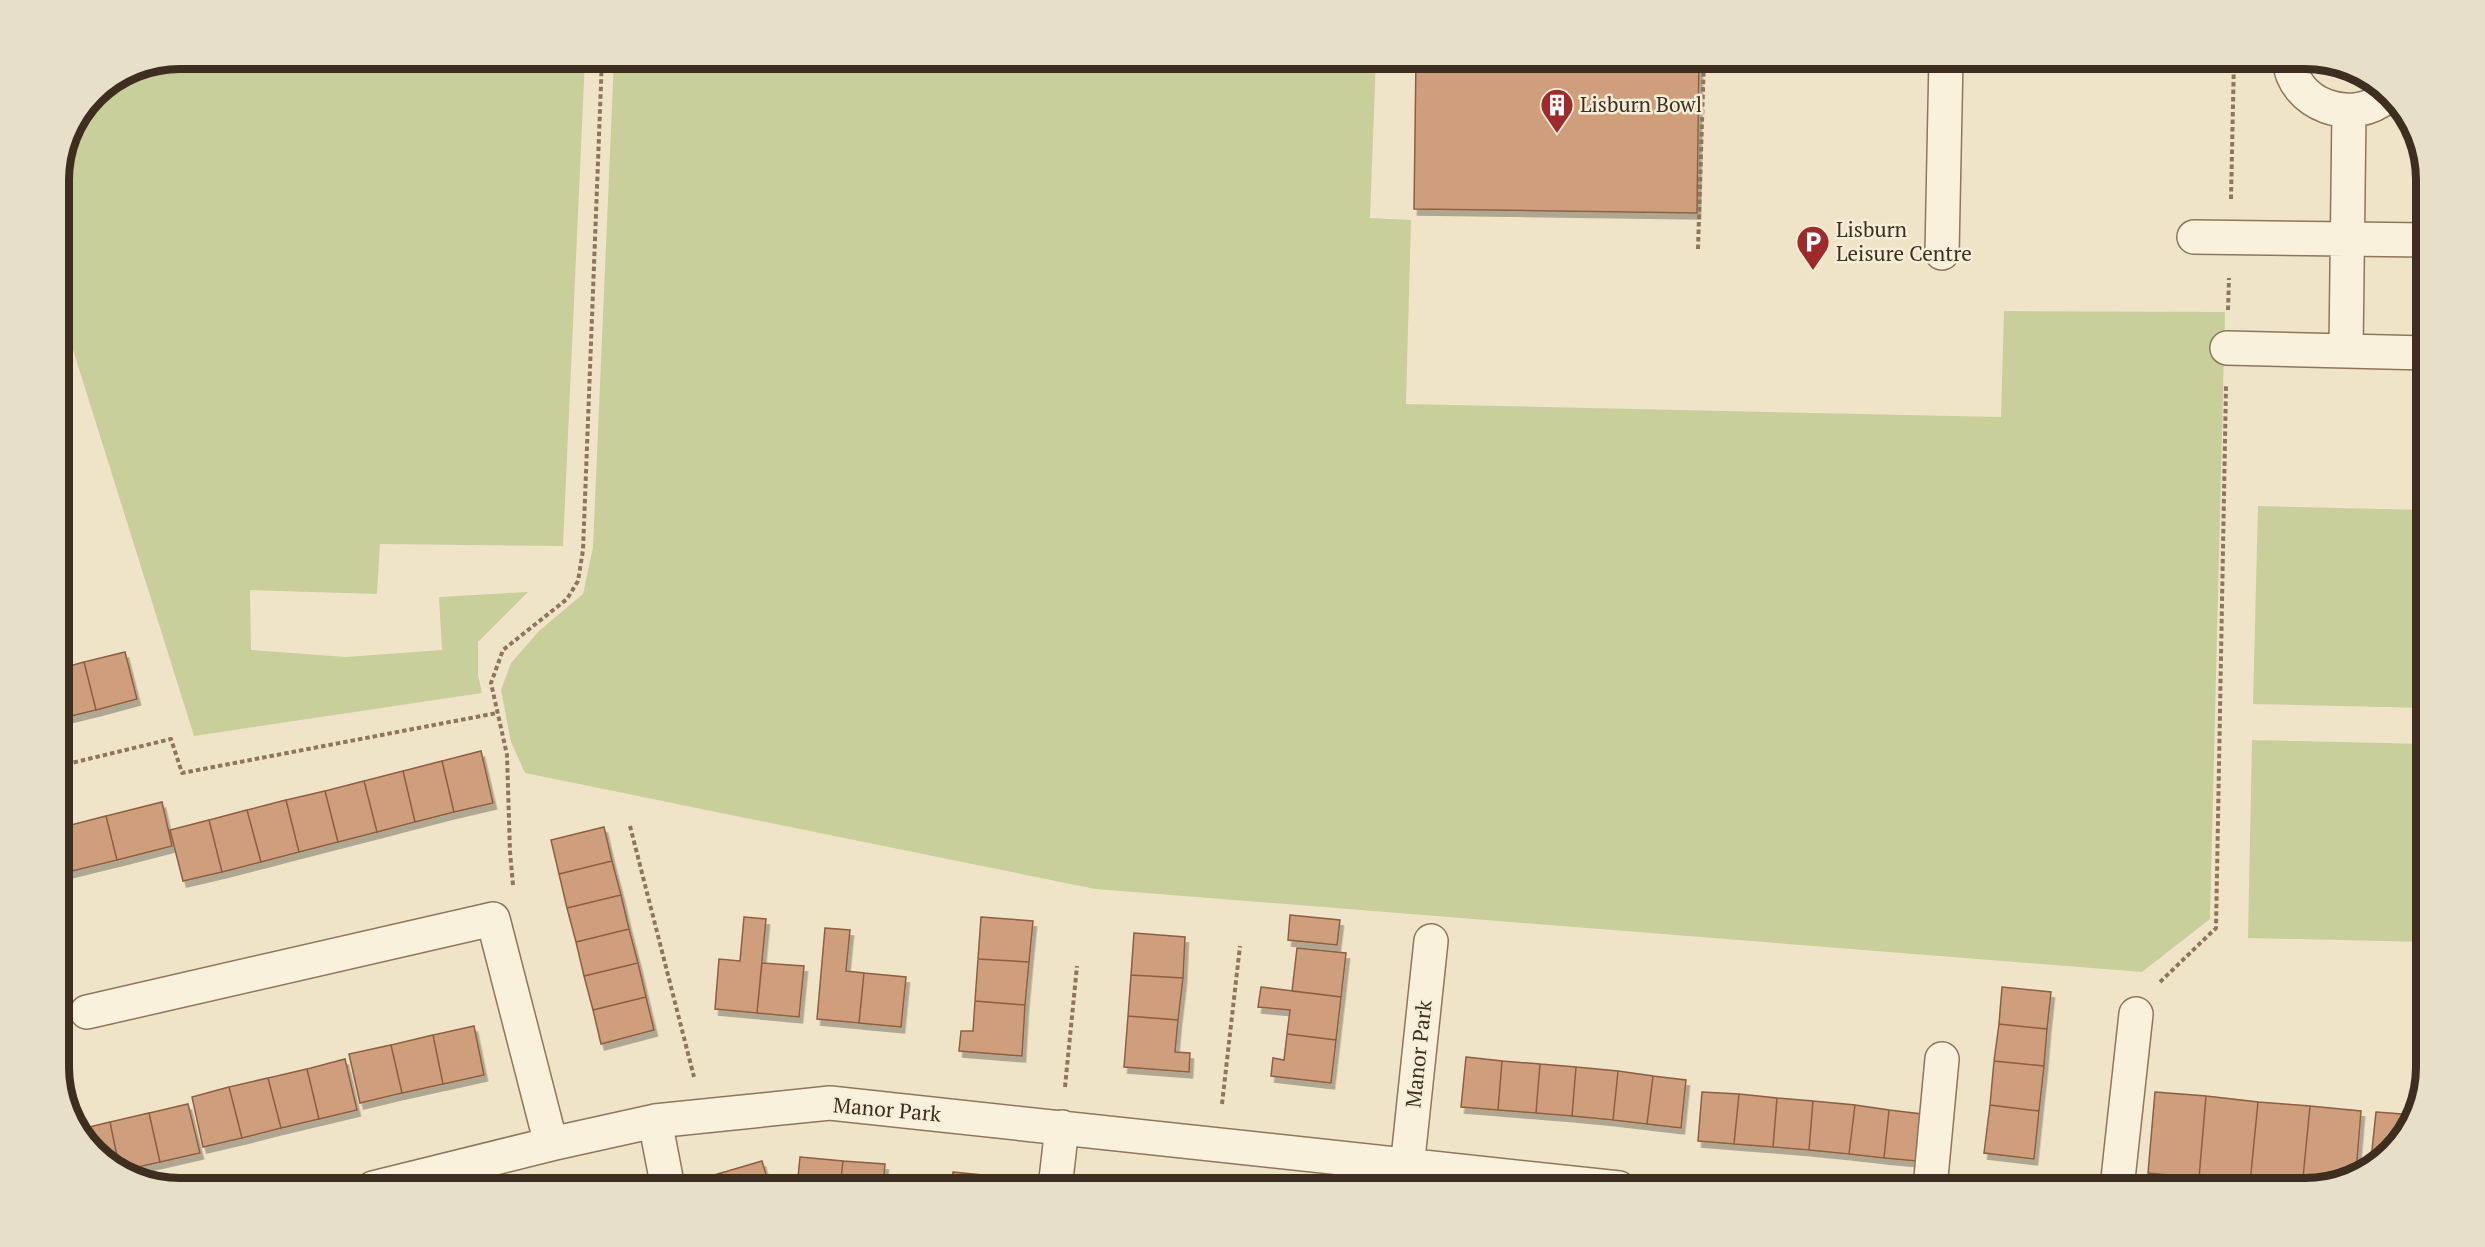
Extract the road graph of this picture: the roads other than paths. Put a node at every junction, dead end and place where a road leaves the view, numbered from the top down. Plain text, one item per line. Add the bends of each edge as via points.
1 (1946, 69) edge
2 (2290, 69) edge
3 (2381, 100) edge
4 (2349, 111) junction
5 (2194, 237) dead end
6 (2349, 239) junction
7 (2416, 240) edge
8 (1942, 253) dead end
9 (2227, 348) road end
10 (2346, 351) junction
11 (2416, 353) edge
12 (1431, 941) dead end
13 (87, 1012) dead end
14 (2136, 1014) road end
15 (1942, 1059) dead end
16 (654, 1121) junction
17 (1062, 1127) junction
18 (551, 1144) junction
19 (413, 1178) edge
20 (666, 1178) edge
21 (1056, 1178) edge
22 (1406, 1178) edge
23 (1931, 1178) edge
24 (2118, 1178) edge

1 - 8 street
2 - 4 street via 2312,99 2329,108
3 - 4 street via 2368,108
4 - 6 street
5 - 6 street
6 - 7 street
6 - 10 street
9 - 10 street
10 - 11 street
12 - 22 street, Manor Park
13 - 18 street via 493,919
14 - 24 street
15 - 23 street
16 - 17 street, Manor Park via 830,1103
16 - 18 street, Manor Park
16 - 20 street
17 - 21 street
17 - 22 street, Manor Park via 1217,1145
18 - 19 street, Manor Park

